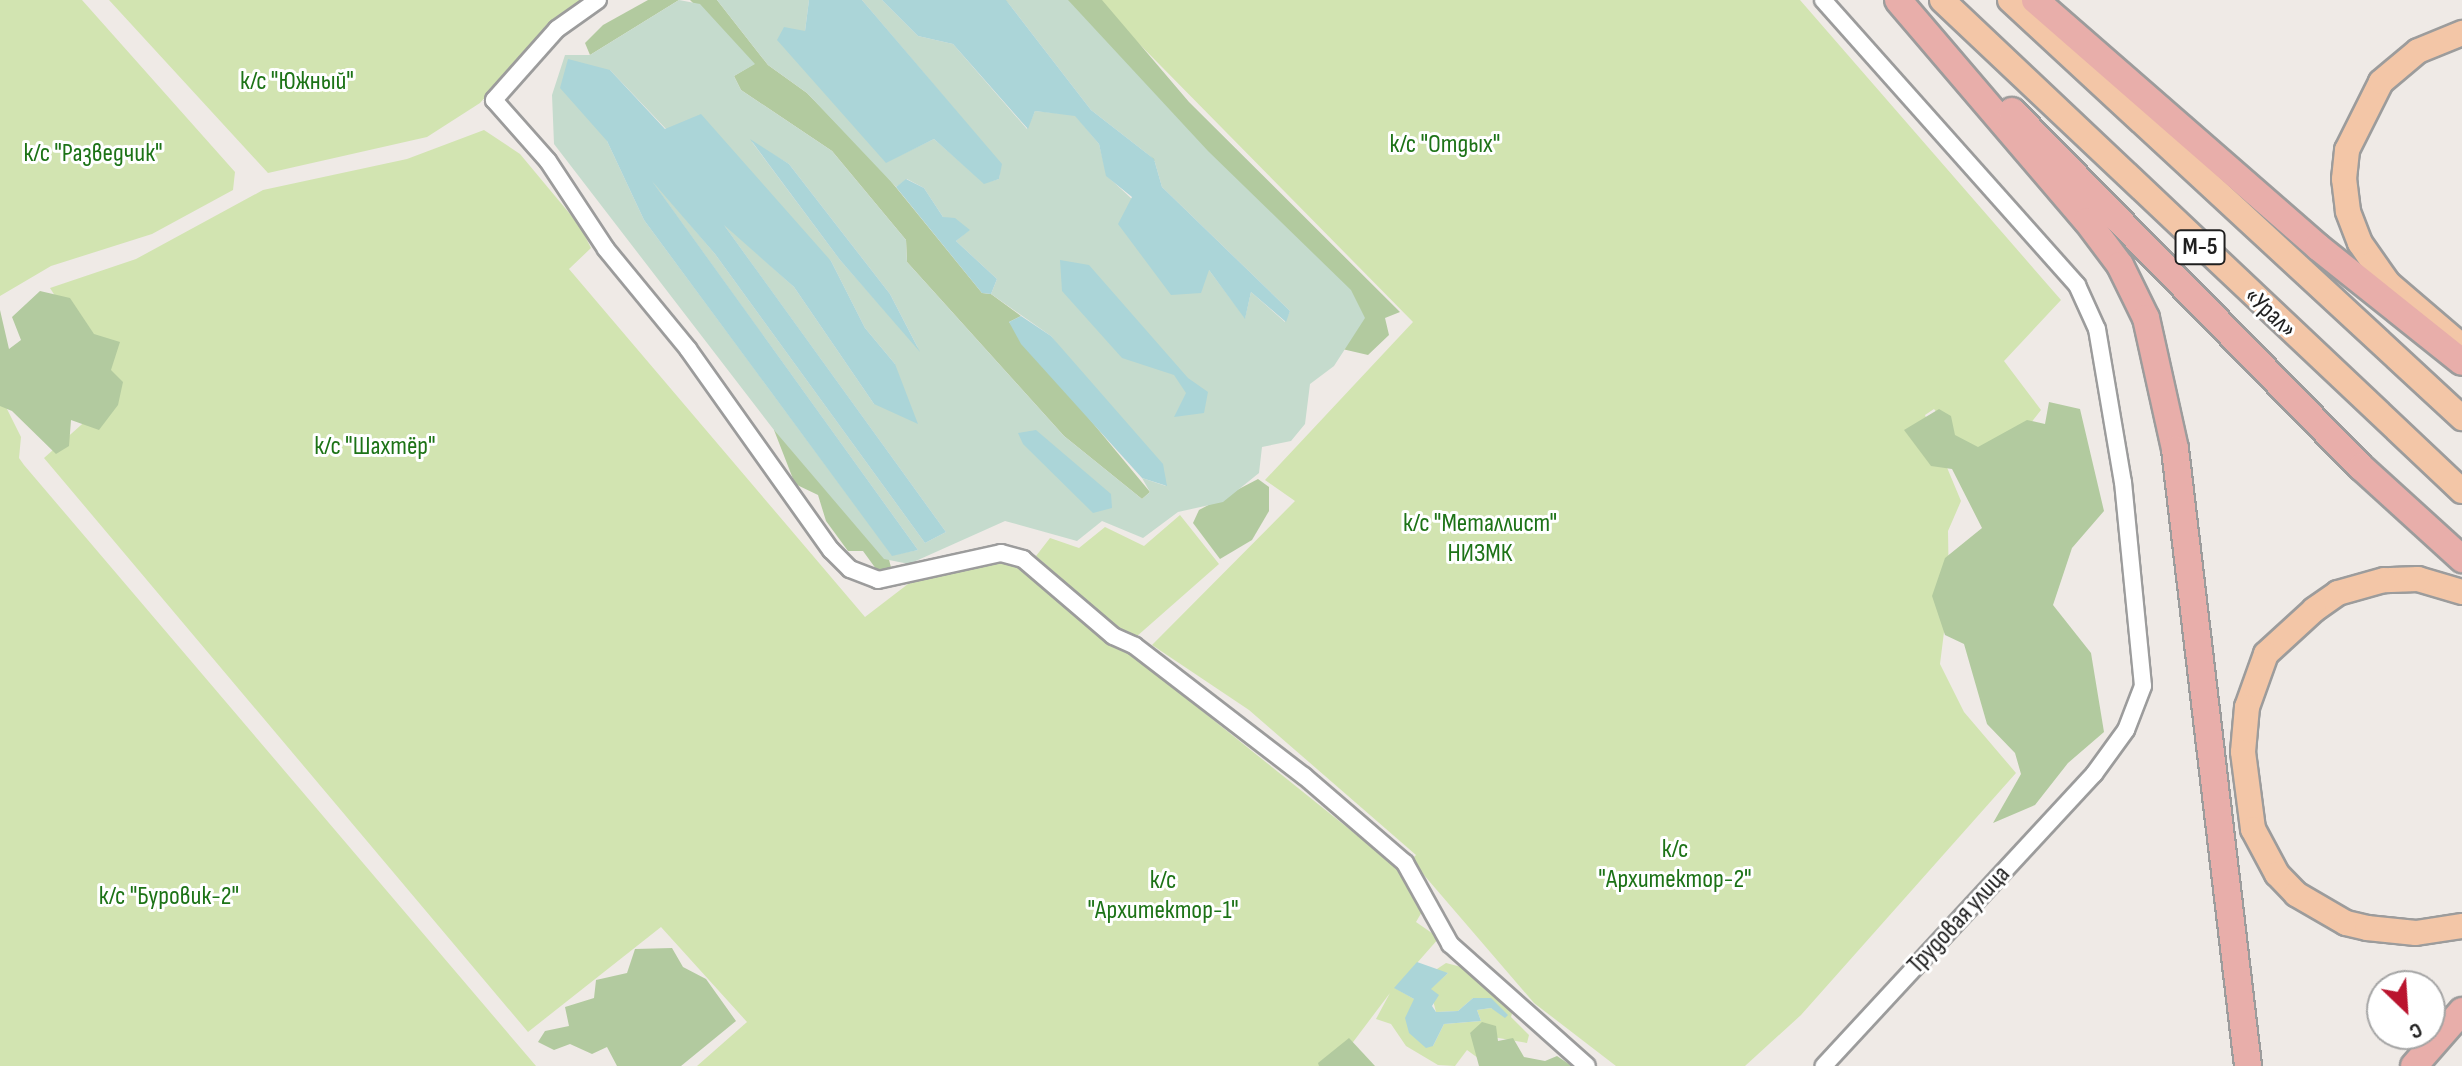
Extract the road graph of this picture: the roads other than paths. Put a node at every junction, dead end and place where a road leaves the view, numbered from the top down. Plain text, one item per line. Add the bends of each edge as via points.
1 (598, 0) edge
2 (1823, 0) edge
3 (1900, 0) edge
4 (1942, 0) edge
5 (2010, 0) edge
6 (2035, 0) edge
7 (2462, 33) edge
8 (2462, 346) edge
9 (2462, 362) edge
10 (2462, 418) edge
11 (2462, 491) edge
12 (2462, 559) edge
13 (2462, 592) edge
14 (2462, 926) edge
15 (2462, 1011) edge
16 (1587, 1066) edge
17 (1824, 1066) edge
18 (2248, 1066) edge
19 (2414, 1066) edge

1 - 16 street via 557,29 494,100 548,161 606,249 688,349 831,550 850,569 878,580 1001,553 1023,559 1113,636 1135,646 1304,776 1405,863 1450,944
2 - 17 street, Трудовая улица via 2077,285 2097,329 2123,482 2143,686 2126,730 2094,774
3 - 12 highway via 2350,455
3 - 18 highway via 2087,221 2120,265 2146,318 2175,449
4 - 11 main road, «Урал» / М-5
5 - 10 main road, «Урал» / М-5
6 - 9 highway via 2306,237
7 - 8 main road via 2418,51 2381,82 2352,135 2344,179 2360,243 2388,283
13 - 14 main road via 2418,579 2384,580 2338,593 2314,610 2266,654 2252,686 2243,752 2253,829 2277,874 2296,894 2346,923 2367,928 2416,933
15 - 19 highway

